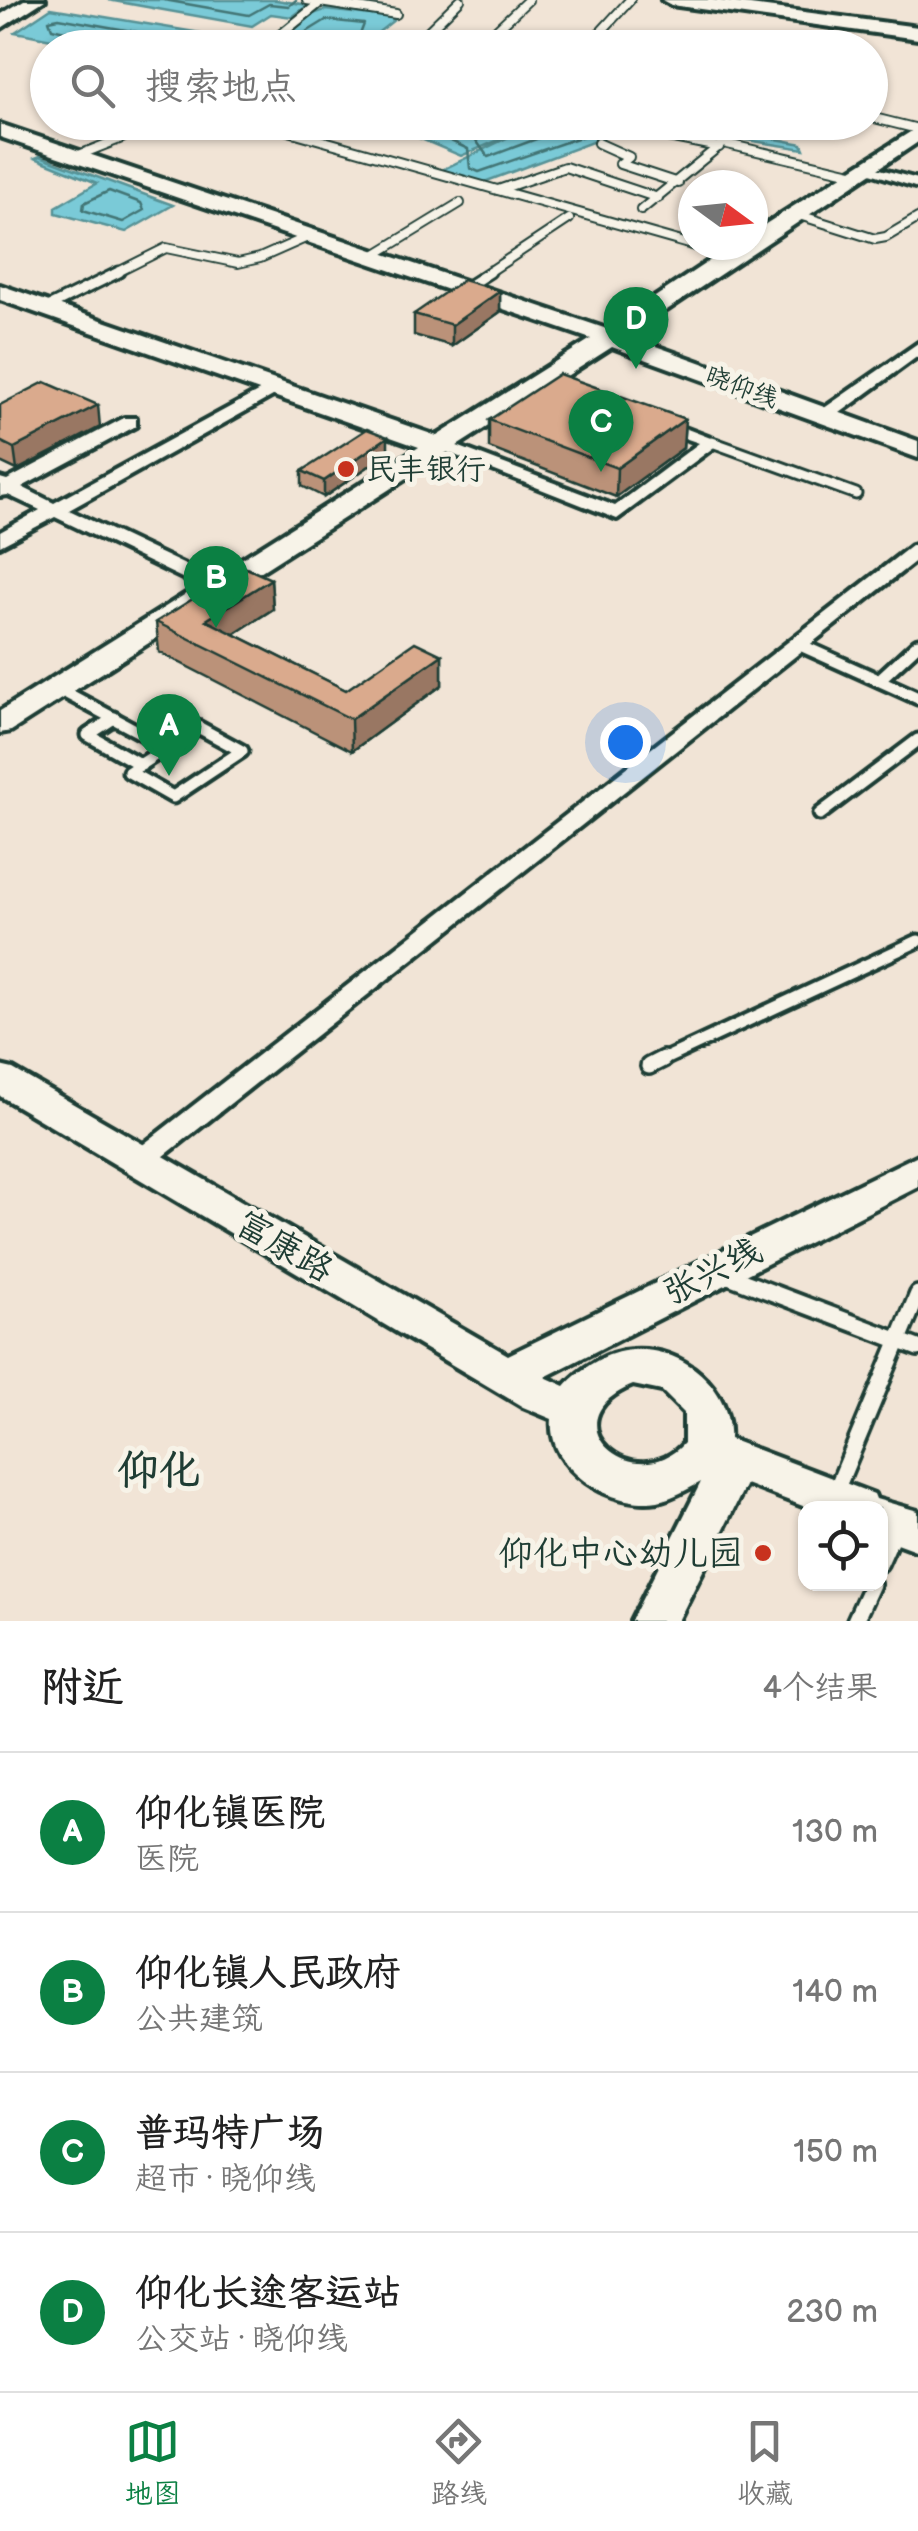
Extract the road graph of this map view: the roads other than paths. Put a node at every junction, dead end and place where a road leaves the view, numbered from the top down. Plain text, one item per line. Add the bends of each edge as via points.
1 (36, 0) edge
2 (307, 0) edge
3 (460, 0) edge
4 (528, 0) edge
5 (630, 0) edge
6 (670, 0) edge
7 (321, 2) edge
8 (334, 2) edge
9 (396, 14) dead end
10 (0, 22) edge
11 (286, 30) edge
12 (429, 30) edge
13 (497, 30) edge
14 (602, 30) edge
15 (918, 33) edge
16 (888, 122) edge
17 (0, 130) edge
18 (918, 131) edge
19 (30, 139) edge
20 (32, 140) edge
21 (117, 140) edge
22 (321, 140) edge
23 (683, 140) edge
24 (598, 143) dead end
25 (719, 147) junction
26 (80, 155) junction
27 (693, 170) edge
28 (861, 170) junction
29 (678, 183) joint
30 (918, 184) edge
31 (498, 190) junction
32 (658, 198) junction
33 (460, 203) dead end
34 (641, 210) dead end
35 (796, 214) junction
36 (918, 218) edge
37 (568, 220) dead end
38 (678, 232) edge
39 (768, 232) edge
40 (312, 236) junction
41 (373, 256) junction
42 (726, 260) edge
43 (465, 288) junction
44 (0, 292) edge
45 (46, 308) junction
46 (610, 338) junction
47 (918, 348) edge
48 (538, 380) junction
49 (274, 388) junction
50 (573, 392) edge
51 (114, 416) dead end
52 (824, 416) junction
53 (643, 417) edge
54 (712, 442) junction
55 (438, 445) junction
56 (918, 450) edge
57 (3, 488) edge
58 (856, 494) dead end
59 (54, 510) junction
60 (0, 540) edge
61 (918, 550) edge
62 (216, 587) junction
63 (798, 644) junction
64 (918, 644) edge
65 (879, 680) junction
66 (57, 688) junction
67 (918, 698) edge
68 (114, 718) junction
69 (0, 724) edge
70 (918, 740) edge
71 (167, 747) junction
72 (141, 764) junction
73 (820, 814) dead end
74 (918, 941) edge
75 (649, 1066) dead end
76 (0, 1079) edge
77 (140, 1161) junction
78 (918, 1170) edge
79 (713, 1270) junction
80 (918, 1294) edge
81 (898, 1340) junction
82 (918, 1348) edge
83 (507, 1376) junction
84 (573, 1408) junction
85 (720, 1455) junction
86 (825, 1501) edge
87 (880, 1501) edge
88 (869, 1591) edge
89 (654, 1621) edge
90 (855, 1621) edge

1 - 10 street
2 - 7 lane
3 - 12 lane
4 - 13 lane
5 - 14 lane
6 - 15 street
7 - 8 lane
7 - 11 lane
8 - 9 lane
16 - 18 lane
17 - 19 street, 晓仰线
18 - 28 street
20 - 26 street, 晓仰线
21 - 26 lane
22 - 31 lane
23 - 25 lane
24 - 29 lane via 629,156 620,164
25 - 27 lane
25 - 28 lane via 730,143
26 - 40 street, 晓仰线
28 - 30 street
28 - 35 street
29 - 32 lane
31 - 32 lane via 565,167
31 - 38 lane
32 - 34 lane
33 - 41 lane
35 - 36 lane via 876,239
35 - 39 street
37 - 43 lane
40 - 41 street, 晓仰线
40 - 45 lane via 240,263 166,248
41 - 43 street, 晓仰线
42 - 46 street
43 - 46 street, 晓仰线
44 - 45 street
45 - 49 street
46 - 48 street
46 - 52 street, 晓仰线
47 - 52 street
48 - 50 street
48 - 55 street
49 - 55 street
49 - 59 street
51 - 57 street via 130,422
52 - 56 street, 晓仰线
53 - 54 street
54 - 55 street via 618,514
54 - 58 lane
55 - 62 street
57 - 59 street
59 - 60 street
59 - 62 street
61 - 63 street
62 - 66 street
63 - 65 lane
63 - 77 street
64 - 65 lane
65 - 67 lane
66 - 68 lane
66 - 69 street
68 - 71 lane
68 - 72 lane via 88,735
70 - 73 lane
71 - 72 lane
71 - 72 lane via 198,727 242,751 173,797 129,772
74 - 75 lane
76 - 77 street, 富康路
77 - 83 street, 富康路
78 - 79 street, 张兴线
79 - 81 lane
79 - 83 street, 张兴线
80 - 81 lane
81 - 82 lane
81 - 87 lane
83 - 84 street, 富康路
84 - 85 street via 572,1432 582,1453 624,1480 651,1483
84 - 85 street via 606,1373 659,1370 700,1400
85 - 86 street
85 - 89 street
88 - 90 lane

